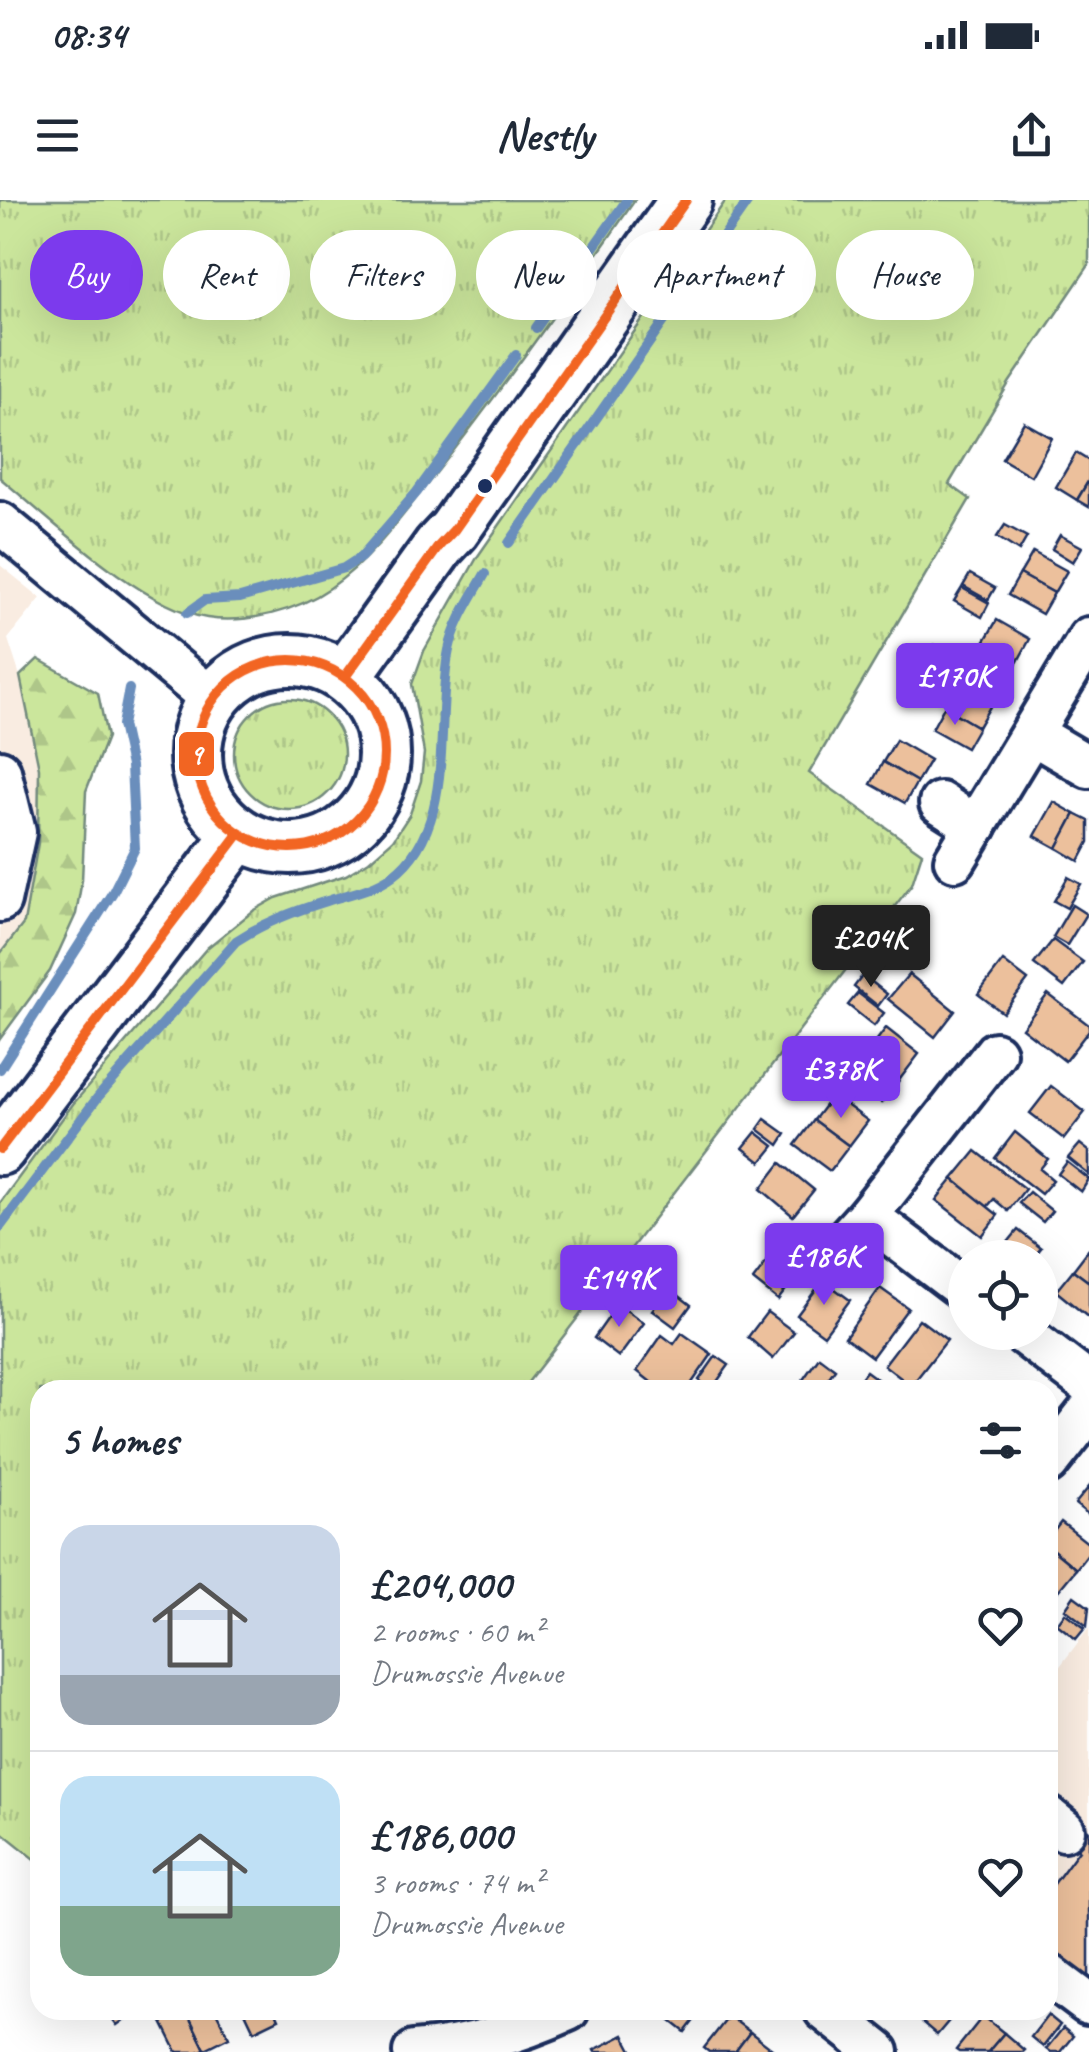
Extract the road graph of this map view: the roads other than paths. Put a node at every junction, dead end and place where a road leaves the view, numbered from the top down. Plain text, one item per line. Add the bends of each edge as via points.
1 (686, 200) edge
2 (0, 523) edge
3 (1089, 638) edge
4 (345, 677) junction
5 (212, 699) junction
6 (1033, 734) junction
7 (1089, 767) edge
8 (0, 770) edge
9 (940, 803) dead end
10 (976, 826) junction
11 (239, 834) junction
12 (954, 860) dead end
13 (0, 901) edge
14 (995, 1054) dead end
15 (0, 1149) edge
16 (867, 1216) junction
17 (838, 1248) dead end
18 (948, 1277) edge
19 (1044, 1350) edge
20 (1089, 1384) edge
21 (1089, 1411) edge
22 (1058, 1451) edge
23 (1058, 1982) edge
24 (1088, 2004) edge
25 (545, 2020) edge
26 (838, 2020) edge
27 (414, 2052) edge
28 (878, 2052) edge

1 - 4 main road
2 - 5 street
3 - 6 street
4 - 5 main road via 289,659 233,678
4 - 11 main road via 366,698 382,737 381,780 368,806 323,842 280,847
5 - 11 main road via 195,757 201,787
6 - 7 street
6 - 10 street
8 - 13 street via 15,832
9 - 10 street
10 - 12 street
11 - 15 main road
14 - 16 street via 983,1096
16 - 17 street
16 - 18 street
19 - 20 street
21 - 22 street
23 - 24 street
25 - 27 street via 457,2048
26 - 28 street

